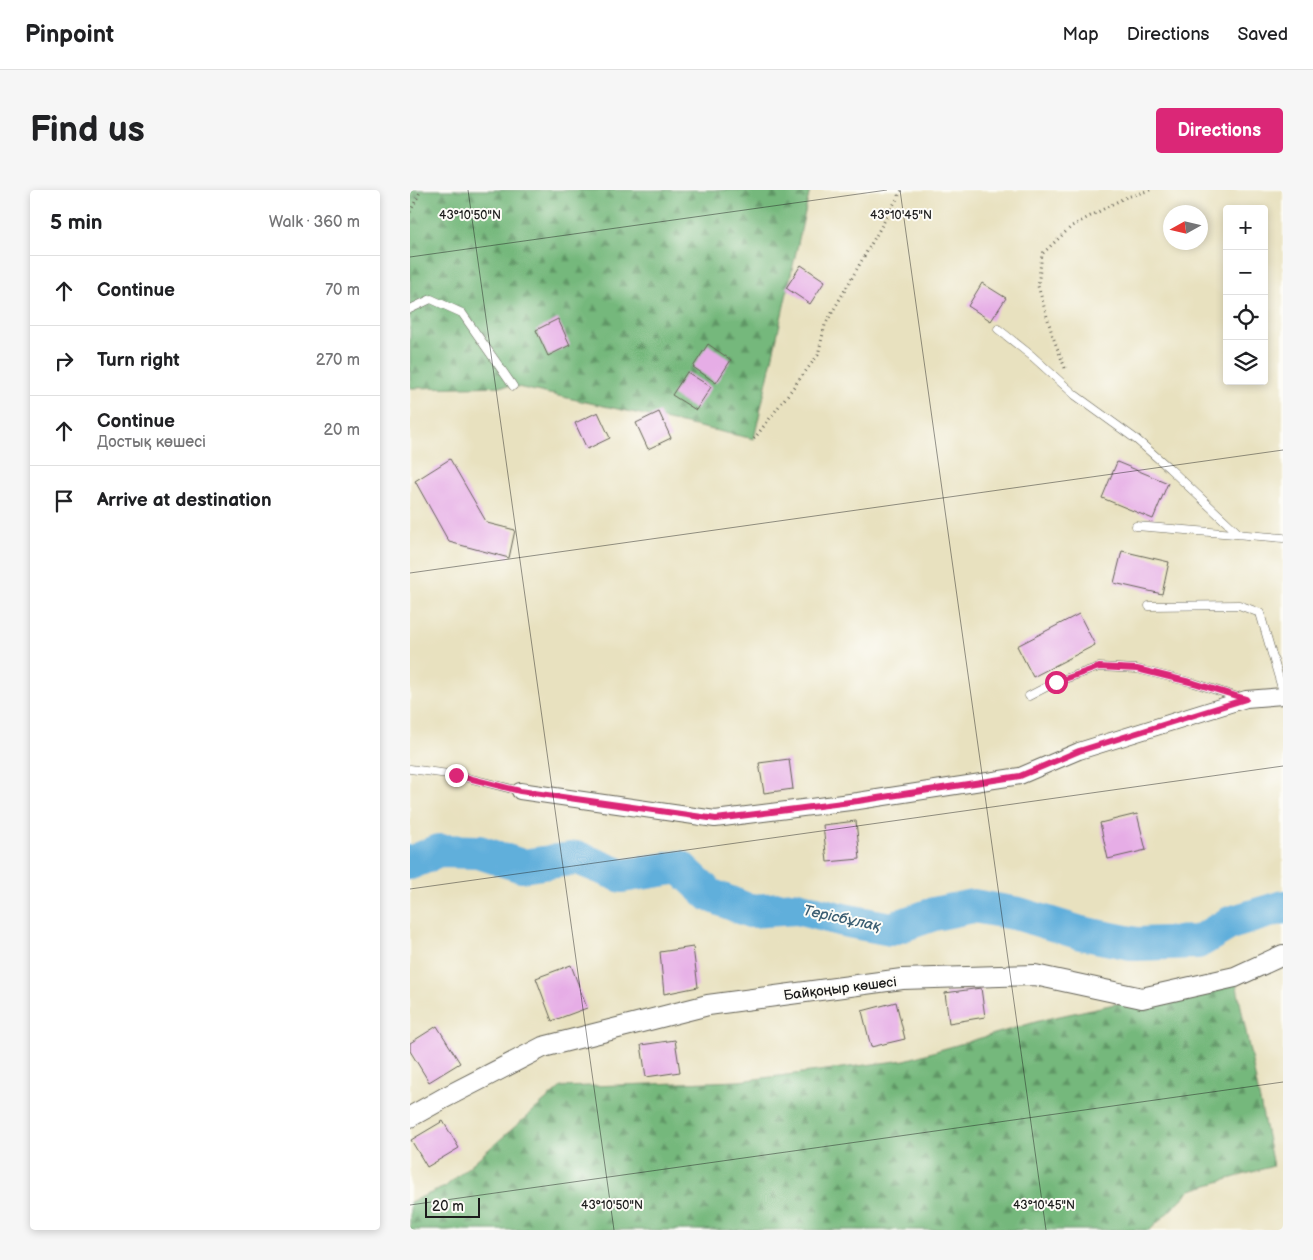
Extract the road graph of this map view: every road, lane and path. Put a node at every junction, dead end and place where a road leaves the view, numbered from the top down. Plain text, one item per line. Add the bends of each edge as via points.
1 (421, 190) edge
2 (902, 190) edge
3 (1150, 190) edge
4 (410, 212) edge
5 (410, 309) edge
6 (998, 329) dead end
7 (513, 386) dead end
8 (1075, 394) junction
9 (754, 439) dead end
10 (1136, 526) dead end
11 (1238, 534) junction
12 (1283, 538) edge
13 (1148, 606) dead end
14 (1283, 692) edge
15 (1029, 696) dead end
16 (1283, 696) edge
17 (1246, 699) junction
18 (410, 769) edge
19 (520, 791) joint
20 (1283, 955) edge
21 (410, 1117) edge

1 - 4 path
2 - 9 path via 824,325 818,355
3 - 8 path via 1124,198 1072,226 1042,254 1038,286
5 - 7 lane via 431,299 462,313
6 - 8 lane
8 - 11 lane via 1137,440
10 - 11 lane
11 - 12 lane
13 - 14 lane via 1240,605 1260,613
15 - 17 lane via 1056,682 1099,667 1137,669
16 - 17 street
17 - 19 street via 1079,751 1020,776 716,819
18 - 19 lane via 456,775
20 - 21 street, Байқоңыр көшесі via 1235,977 1142,998 1035,975 902,979 708,1005 543,1047

